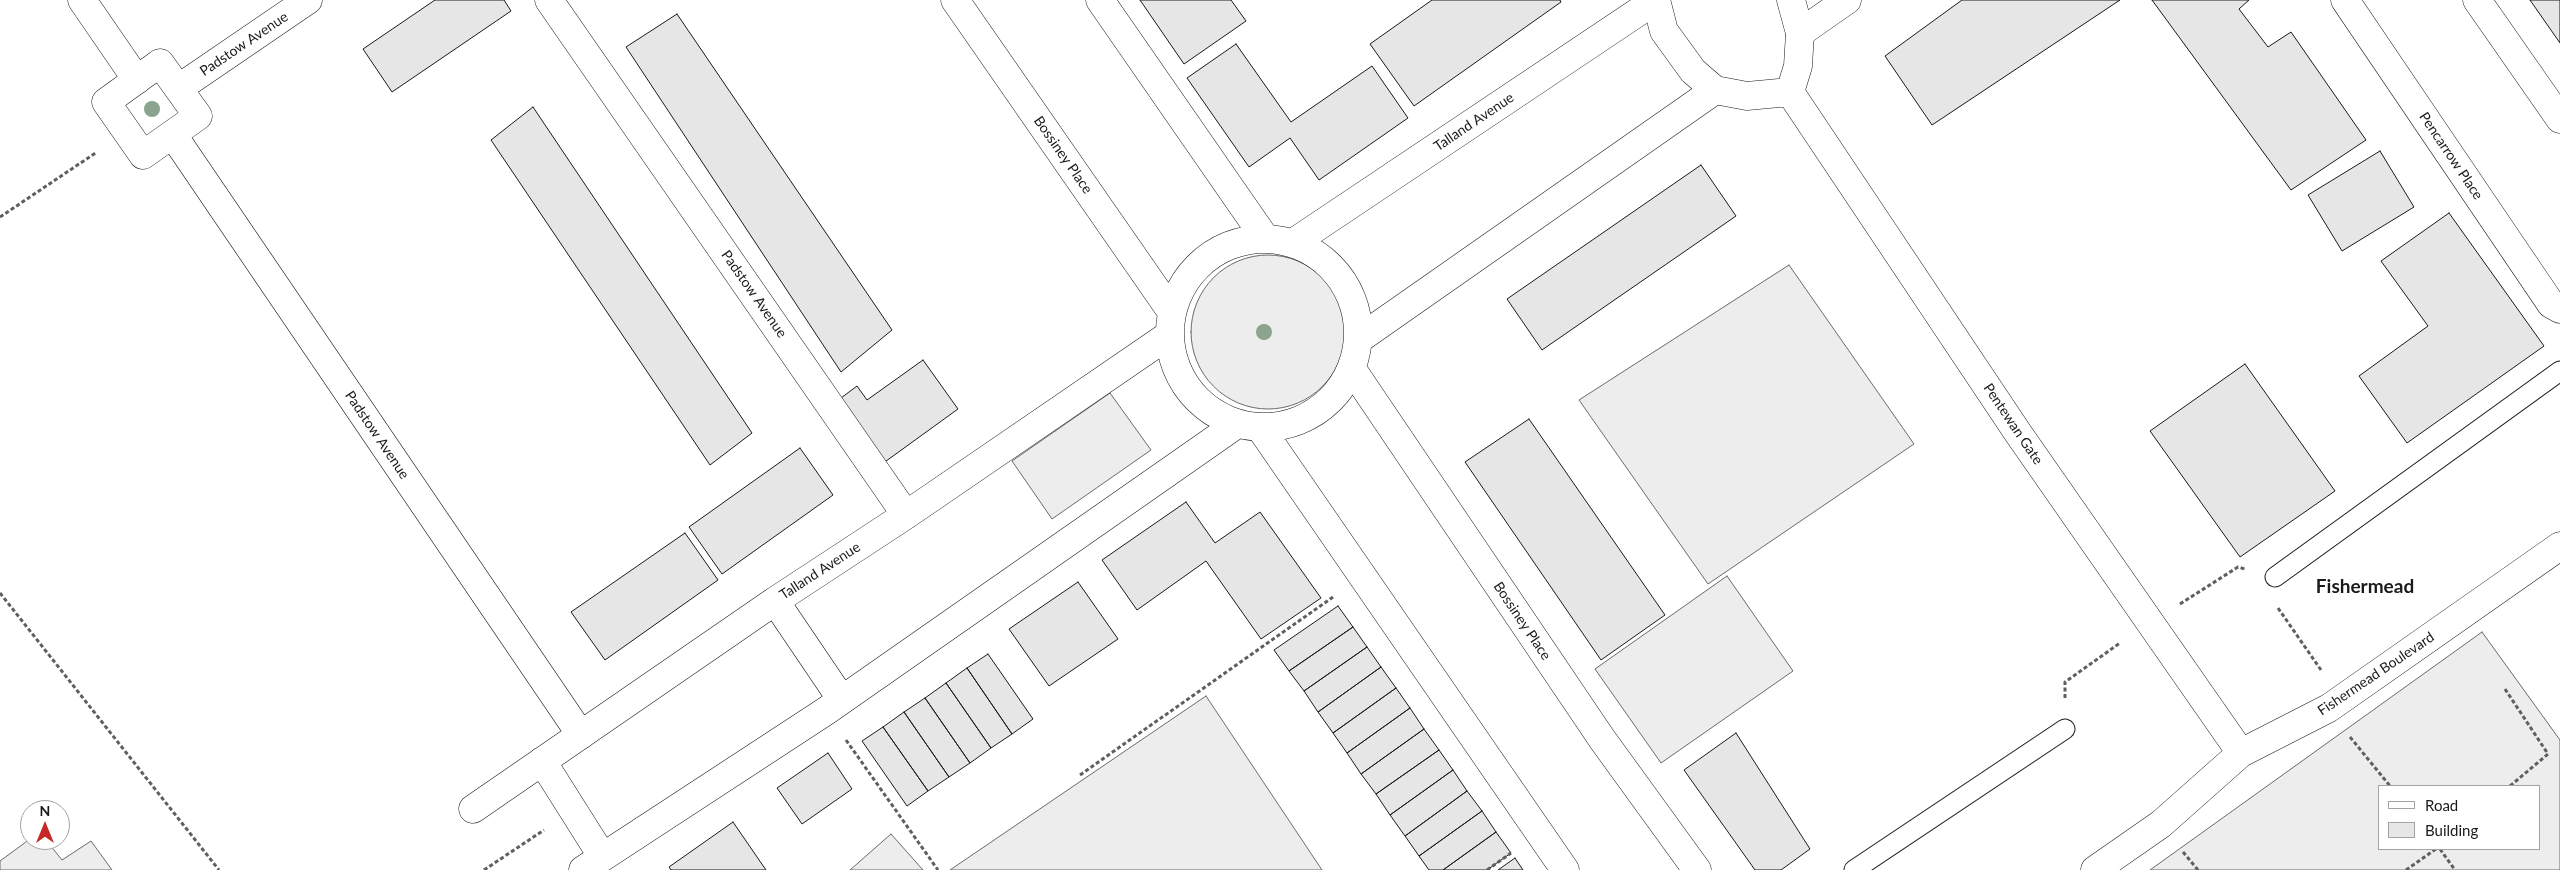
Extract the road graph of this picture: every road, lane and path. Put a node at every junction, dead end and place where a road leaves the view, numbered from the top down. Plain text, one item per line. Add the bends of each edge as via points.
1 (82, 0) edge
2 (308, 0) edge
3 (549, 0) edge
4 (956, 0) edge
5 (1100, 0) edge
6 (1656, 0) edge
7 (1791, 0) edge
8 (1847, 0) edge
9 (2345, 0) edge
10 (2477, 0) edge
11 (1800, 33) junction
12 (136, 80) junction
13 (179, 88) junction
14 (1715, 90) junction
15 (1790, 92) junction
16 (2560, 119) edge
17 (126, 132) junction
18 (173, 135) junction
19 (0, 218) edge
20 (1265, 238) junction
21 (1293, 243) junction
22 (2560, 309) edge
23 (1170, 323) junction
24 (1359, 339) junction
25 (1352, 369) junction
26 (2560, 371) edge
27 (1249, 426) junction
28 (906, 514) junction
29 (2560, 546) edge
30 (1362, 576) junction
31 (2275, 576) joint
32 (0, 593) edge
33 (775, 601) junction
34 (2506, 689) dead end
35 (2336, 703) junction
36 (834, 706) junction
37 (2065, 729) dead end
38 (581, 735) junction
39 (2241, 753) junction
40 (542, 761) junction
41 (1080, 775) dead end
42 (2389, 785) edge
43 (2511, 785) edge
44 (473, 809) dead end
45 (574, 810) junction
46 (2436, 850) edge
47 (2439, 850) edge
48 (593, 863) edge
49 (219, 870) edge
50 (484, 870) edge
51 (938, 870) edge
52 (1565, 870) edge
53 (1697, 870) edge
54 (1854, 870) edge
55 (2095, 870) edge
56 (2406, 870) edge
57 (2455, 870) edge

1 - 12 street
2 - 13 street, Padstow Avenue
3 - 28 street, Padstow Avenue
4 - 23 street, Bossiney Place
5 - 20 street
6 - 14 street via 1664,31 1693,71
6 - 21 street, Talland Avenue
7 - 11 street
8 - 11 street
9 - 22 street, Pencarrow Place via 2551,304
10 - 16 street
11 - 15 street via 1798,66
12 - 13 street via 160,63
12 - 17 street via 106,102
13 - 18 street via 198,116
14 - 15 street via 1746,96
14 - 24 street
15 - 39 street, Pentewan Gate via 2018,434
17 - 18 street via 144,155
17 - 19 path
18 - 38 street, Padstow Avenue
20 - 21 street
20 - 23 street via 1234,243 1206,258 1184,282
21 - 24 street via 1321,257 1343,280 1356,308
23 - 27 street via 1174,364 1188,390 1210,412
23 - 28 street, Talland Avenue
24 - 25 street
25 - 27 street via 1338,393 1316,413 1290,424
25 - 53 street, Bossiney Place via 1602,739
26 - 31 lane
27 - 30 street
27 - 36 street
28 - 33 street, Talland Avenue
29 - 35 street, Fishermead Boulevard
30 - 41 path
30 - 52 street
31 - 35 path via 2272,598
32 - 49 path
33 - 36 street
33 - 38 street, Talland Avenue
34 - 43 path via 2548,754
35 - 39 street, Fishermead Boulevard
35 - 42 path
36 - 48 street
36 - 51 path
37 - 54 lane
38 - 40 street, Talland Avenue
39 - 55 street, Fishermead Boulevard via 2161,824
40 - 44 street, Talland Avenue
40 - 45 street
45 - 48 street
45 - 50 path
46 - 56 path
47 - 57 path

